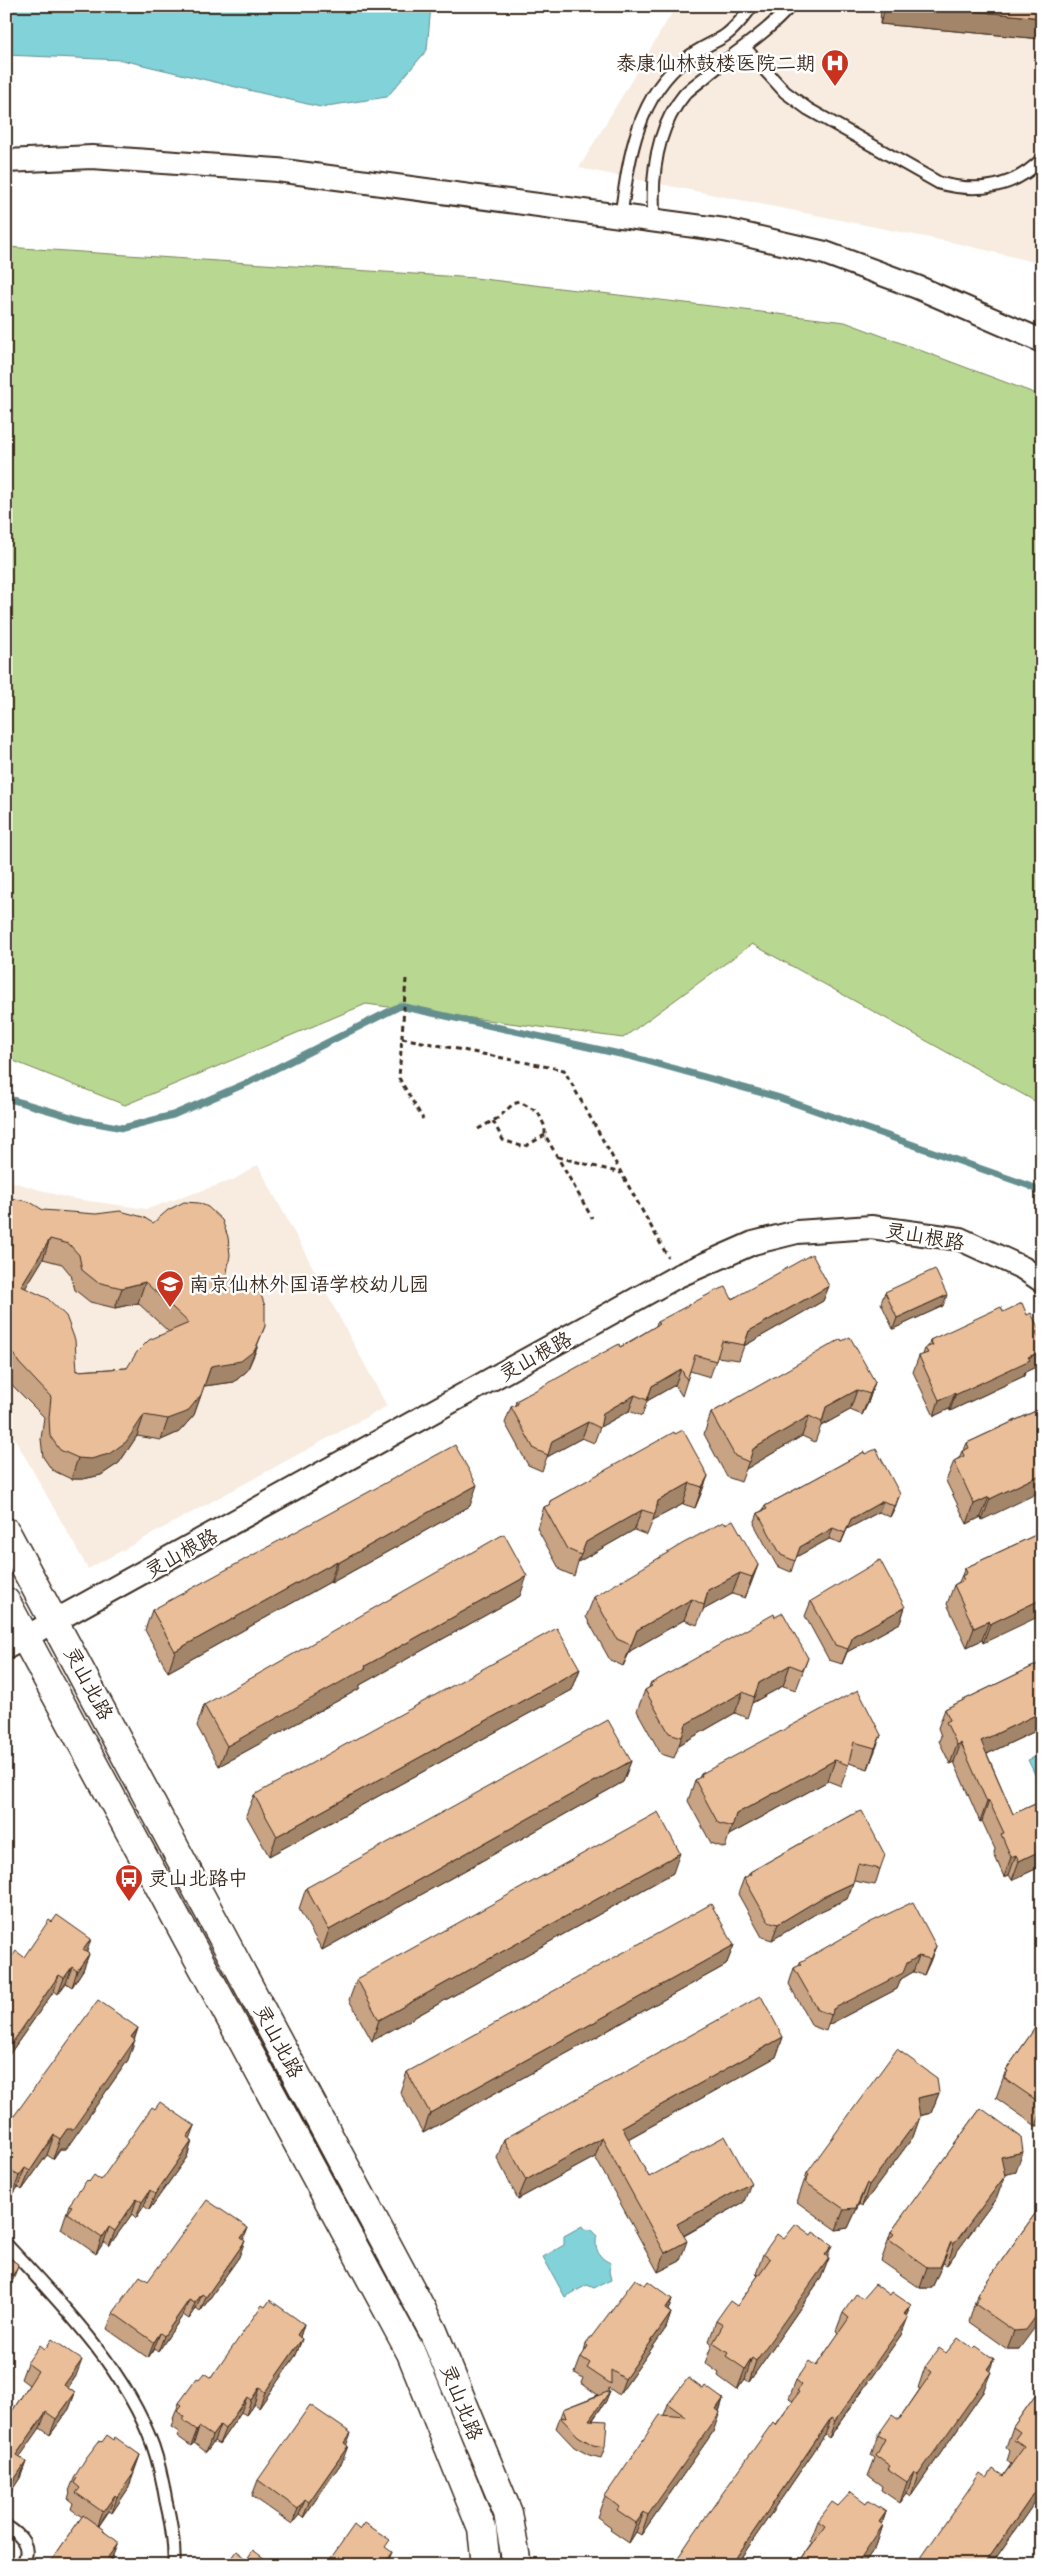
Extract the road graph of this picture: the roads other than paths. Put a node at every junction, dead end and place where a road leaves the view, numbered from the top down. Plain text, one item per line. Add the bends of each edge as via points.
1 (752, 6) edge
2 (790, 6) edge
3 (744, 47) junction
4 (1042, 159) edge
5 (6, 161) edge
6 (621, 215) junction
7 (654, 220) junction
8 (1042, 340) edge
9 (1042, 1281) edge
10 (6, 1532) edge
11 (6, 1602) edge
12 (56, 1622) junction
13 (16, 1643) edge
14 (6, 2244) edge
15 (6, 2526) edge
16 (21, 2565) edge
17 (174, 2565) edge
18 (486, 2565) edge
19 (517, 2565) edge

1 - 6 lane via 724,36 704,46 672,70 650,99 630,155
2 - 3 lane
3 - 4 lane via 785,92 808,109 939,183 957,187 994,186 1027,172
3 - 7 lane via 684,95 675,110 656,161
5 - 6 street via 92,157 277,170
6 - 7 street
7 - 8 street via 725,230 825,254 917,287
9 - 12 street, 灵山根路 via 1023,1268 960,1238 871,1227 798,1232 753,1244 678,1276
10 - 12 main road, 灵山北路
11 - 13 main road, 灵山北路
12 - 13 street, 灵山根路
12 - 19 main road, 灵山北路 via 433,2330 508,2513
13 - 18 main road, 灵山北路 via 411,2353 482,2529
14 - 17 lane via 57,2298 133,2404 152,2445 163,2483 173,2533
15 - 16 lane via 24,2541 26,2555

